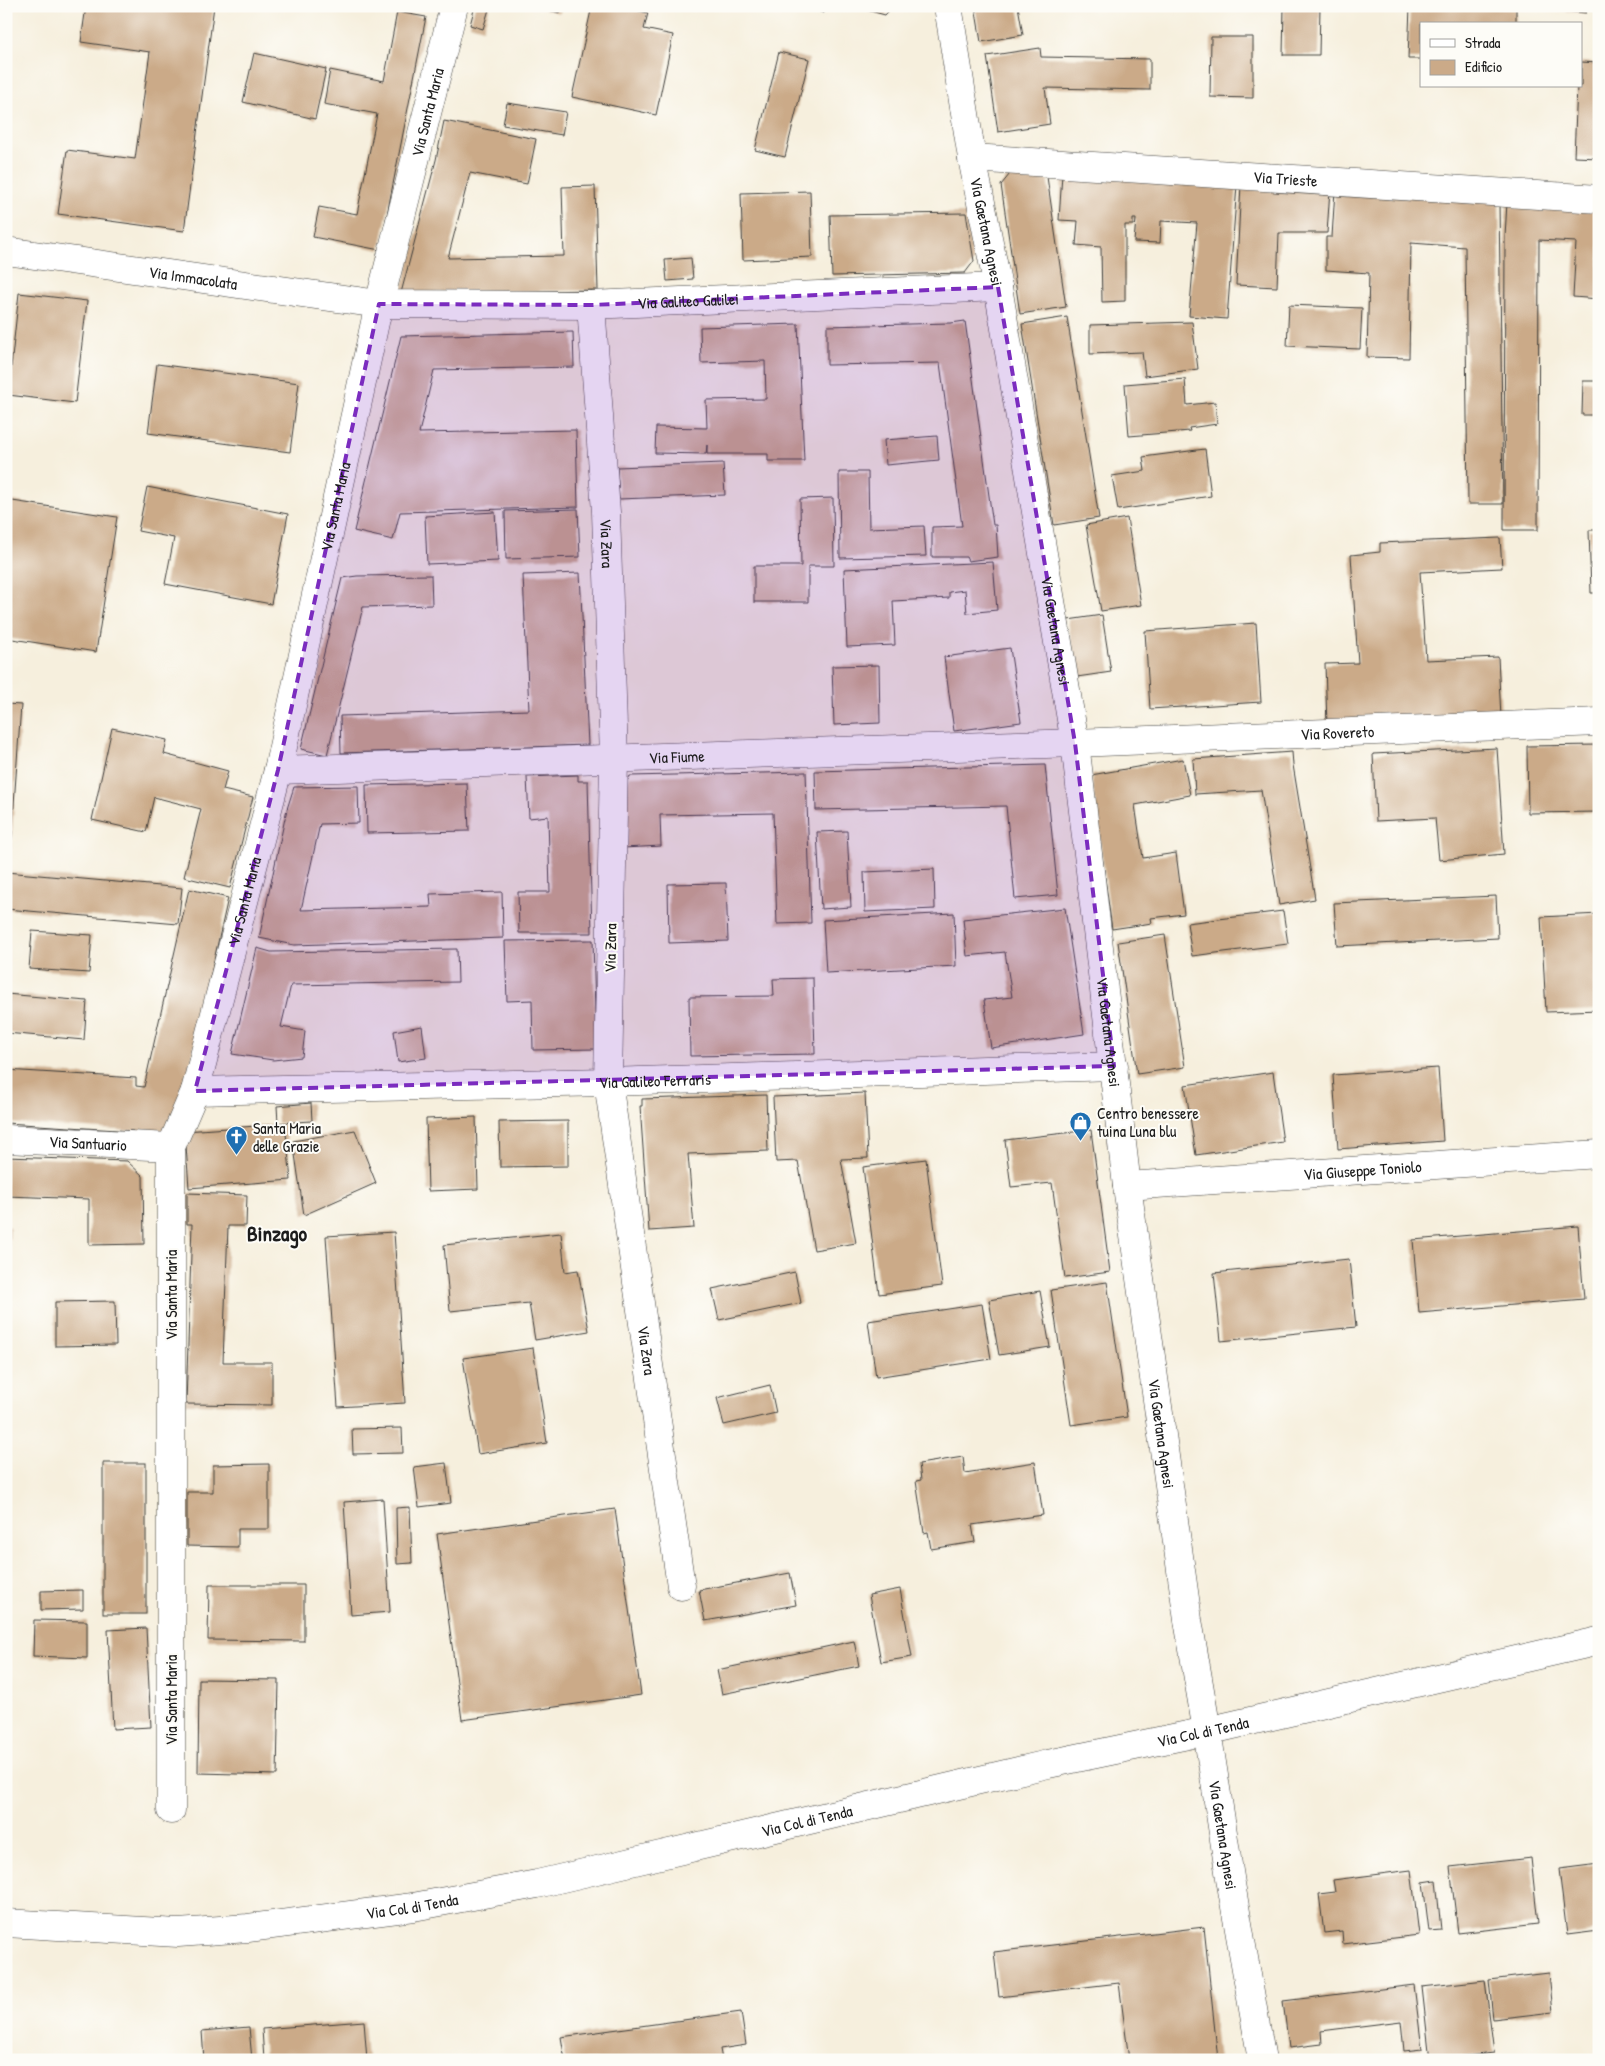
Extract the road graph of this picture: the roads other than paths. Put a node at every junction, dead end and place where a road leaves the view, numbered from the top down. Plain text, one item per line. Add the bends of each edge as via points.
1 (454, 6) edge
2 (948, 6) edge
3 (972, 158) junction
4 (1599, 199) edge
5 (6, 251) edge
6 (998, 287) junction
7 (379, 304) junction
8 (591, 306) junction
9 (1599, 722) edge
10 (1075, 743) junction
11 (614, 758) junction
12 (278, 770) junction
13 (1114, 1066) junction
14 (608, 1082) junction
15 (195, 1091) junction
16 (6, 1139) edge
17 (171, 1147) junction
18 (1599, 1154) edge
19 (1127, 1186) junction
20 (681, 1586) dead end
21 (1599, 1641) edge
22 (1207, 1731) junction
23 (171, 1810) dead end
24 (6, 1923) edge
25 (1262, 2060) edge

1 - 7 street, Via Santa Maria
2 - 3 street, Via Gaetana Agnesi
3 - 4 street, Via Trieste
3 - 6 street, Via Gaetana Agnesi
5 - 7 street, Via Immacolata
6 - 8 street, Via Galileo Galilei
6 - 10 street, Via Gaetana Agnesi
7 - 8 street, Via Galileo Galilei
7 - 12 street, Via Santa Maria
8 - 11 street, Via Zara via 606,512
9 - 10 street, Via Rovereto
10 - 11 street, Via Fiume
10 - 13 street, Via Gaetana Agnesi
11 - 12 street, Via Fiume
11 - 14 street, Via Zara
12 - 15 street, Via Santa Maria
13 - 14 street, Via Galileo Ferraris
13 - 19 street, Via Gaetana Agnesi
14 - 15 street, Via Galileo Ferraris
14 - 20 street, Via Zara
15 - 17 street, Via Santa Maria
16 - 17 street, Via Santuario
17 - 23 street, Via Santa Maria
18 - 19 street, Via Giuseppe Toniolo
19 - 22 street, Via Gaetana Agnesi via 1188,1620
21 - 22 street, Via Col di Tenda
22 - 24 street, Via Col di Tenda via 1056,1762 537,1884 413,1907 248,1928 178,1933
22 - 25 street, Via Gaetana Agnesi

